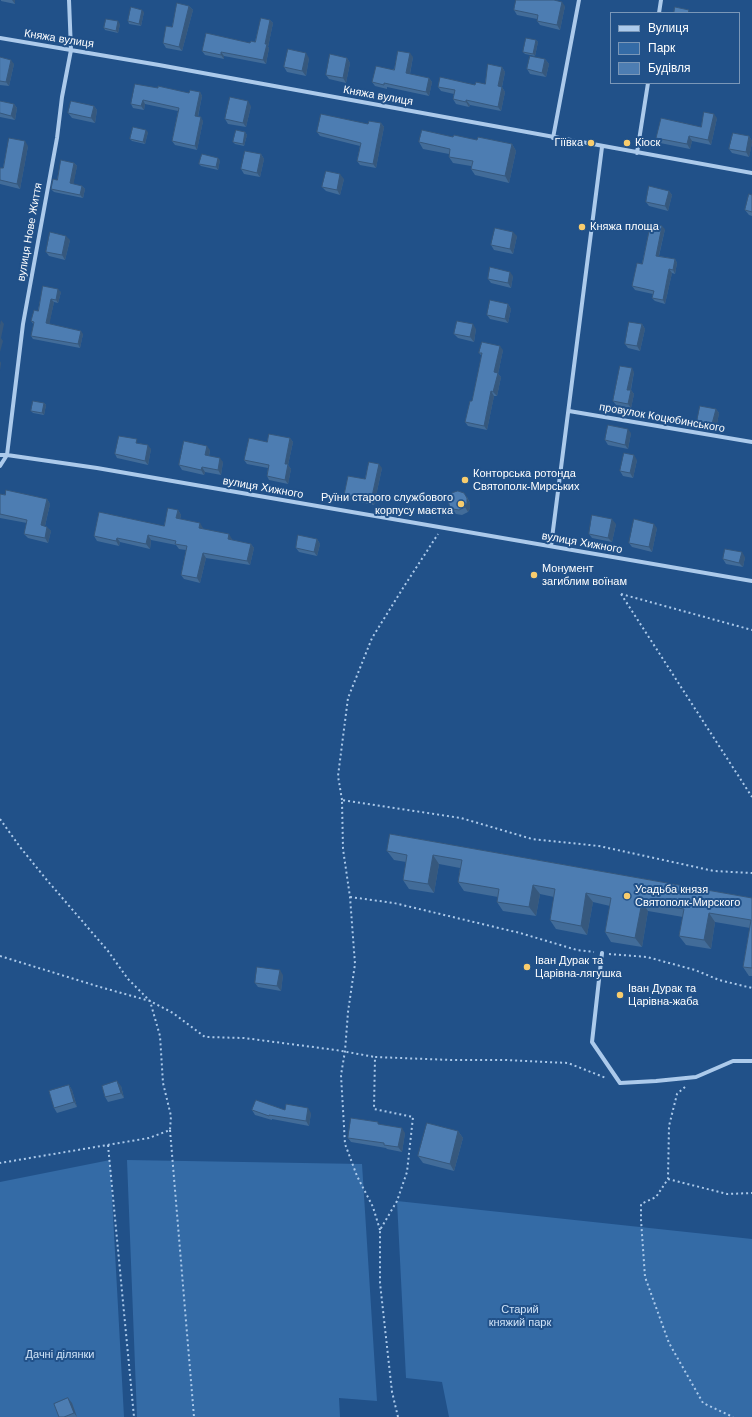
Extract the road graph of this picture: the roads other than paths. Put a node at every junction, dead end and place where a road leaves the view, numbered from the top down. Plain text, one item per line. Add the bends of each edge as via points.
1 (69, 0) edge
2 (579, 0) edge
3 (661, 0) edge
4 (659, 12) edge
5 (0, 38) edge
6 (71, 50) junction
7 (648, 84) edge
8 (553, 138) junction
9 (602, 147) junction
10 (637, 153) junction
11 (752, 173) edge
12 (569, 411) junction
13 (752, 442) edge
14 (7, 454) junction
15 (0, 455) edge
16 (0, 466) edge
17 (551, 546) junction
18 (752, 581) edge
19 (602, 953) road end
20 (752, 1061) edge

1 - 6 street, вулиця Нове Життя
2 - 8 street
3 - 4 street
5 - 6 street, Княжа вулиця
6 - 8 street, Княжа вулиця
6 - 14 street, вулиця Нове Життя via 23,324
7 - 10 street
8 - 9 street, Княжа вулиця
9 - 10 street, Княжа вулиця
9 - 12 street
10 - 11 street, Княжа вулиця
12 - 13 street, провулок Коцюбинського
12 - 17 street
14 - 15 street, вулиця Хижного
14 - 16 street, вулиця Нове Життя
14 - 17 street, вулиця Хижного
17 - 18 street, вулиця Хижного
19 - 20 street via 592,1042 620,1083 696,1077 733,1061

